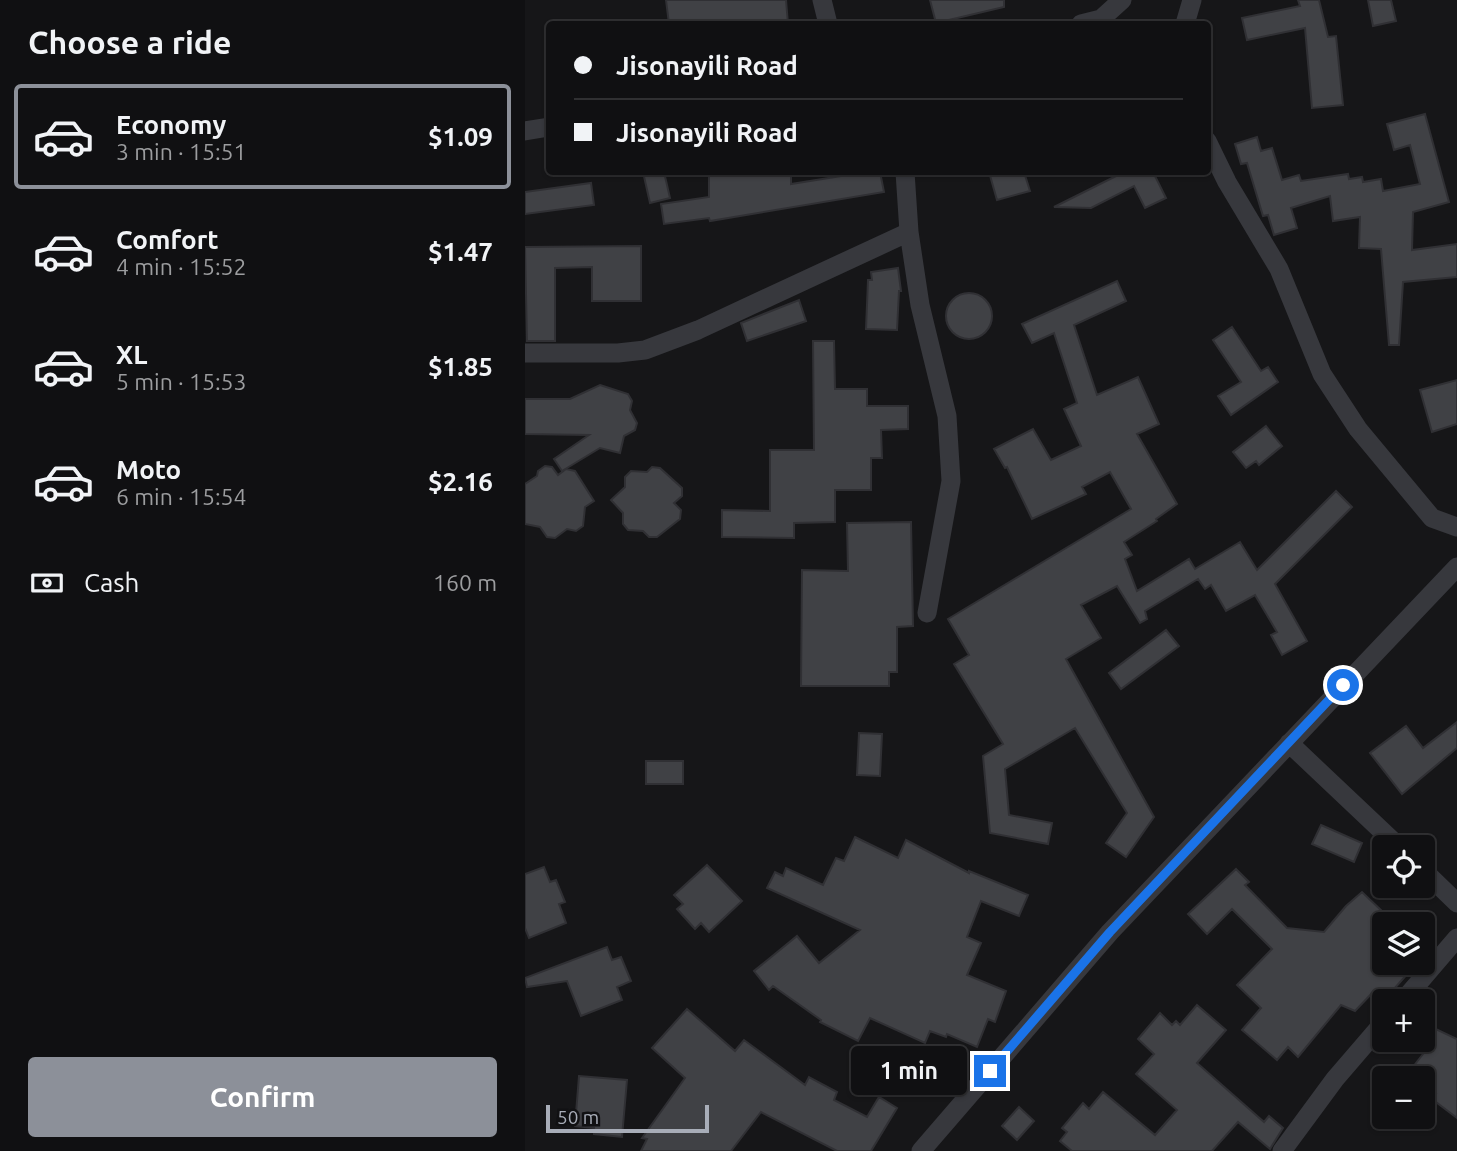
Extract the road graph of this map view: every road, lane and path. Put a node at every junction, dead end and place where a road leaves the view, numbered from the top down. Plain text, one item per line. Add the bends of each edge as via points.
1 (822, 0) edge
2 (1122, 0) edge
3 (1192, 0) edge
4 (827, 21) edge
5 (1106, 21) edge
6 (1186, 21) edge
7 (546, 128) edge
8 (525, 131) edge
9 (1211, 149) edge
10 (905, 175) edge
11 (909, 232) junction
12 (525, 353) edge
13 (1457, 527) edge
14 (1457, 567) edge
15 (927, 613) dead end
16 (1289, 743) junction
17 (1385, 835) edge
18 (1435, 882) edge
19 (1457, 903) edge
20 (1457, 938) edge
21 (1413, 989) edge
22 (1372, 1036) edge
23 (921, 1151) edge
24 (1282, 1151) edge

1 - 4 street
2 - 5 street
3 - 6 street
7 - 8 street
9 - 13 street via 1279,269 1322,374 1358,429 1432,518
10 - 11 street
11 - 12 street via 645,350
11 - 15 street via 920,305 947,416 951,481
14 - 16 street
16 - 17 street
16 - 23 street via 1110,932
18 - 19 street
20 - 21 street
22 - 24 street

